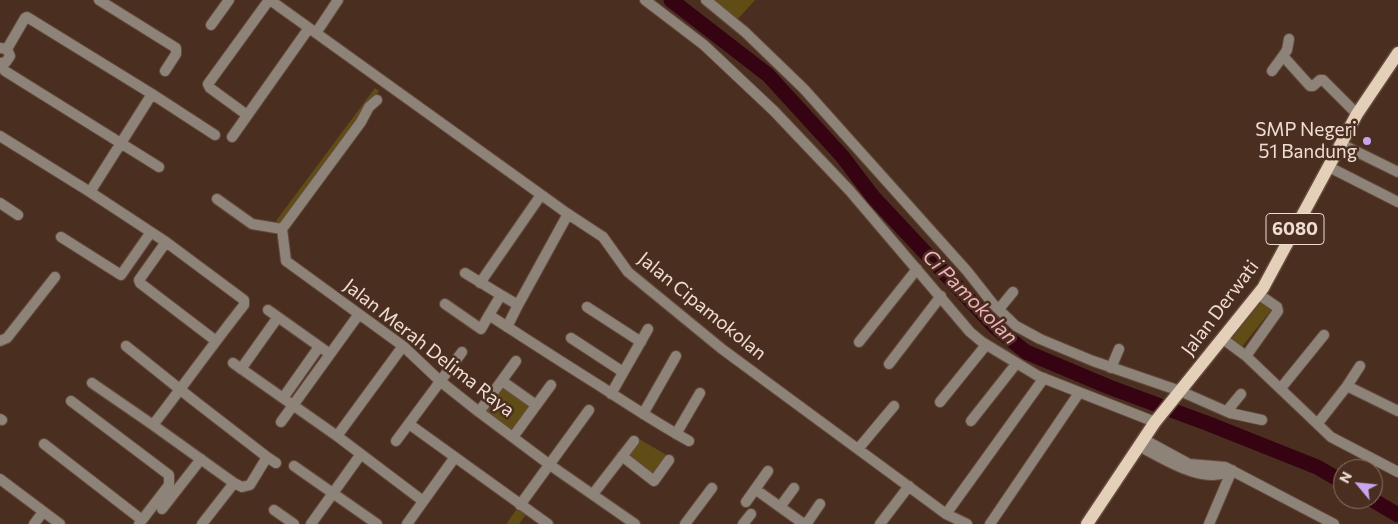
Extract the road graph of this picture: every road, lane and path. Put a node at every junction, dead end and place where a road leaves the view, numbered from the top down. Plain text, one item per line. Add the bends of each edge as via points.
1 (99, 0) edge
2 (229, 0) edge
3 (269, 0) edge
4 (338, 0) edge
5 (645, 0) edge
6 (706, 0) edge
7 (211, 25) dead end
8 (313, 31) junction
9 (1289, 39) dead end
10 (2, 48) edge
11 (1398, 53) edge
12 (1283, 56) junction
13 (2, 63) edge
14 (165, 71) dead end
15 (1272, 71) dead end
16 (389, 85) junction
17 (152, 94) junction
18 (1357, 114) junction
19 (247, 115) junction
20 (0, 136) edge
21 (215, 136) dead end
22 (232, 137) dead end
23 (120, 142) junction
24 (1341, 144) junction
25 (159, 167) dead end
26 (1329, 167) junction
27 (1398, 172) edge
28 (90, 192) junction
29 (217, 198) dead end
30 (539, 198) junction
31 (1398, 202) edge
32 (0, 203) edge
33 (18, 216) dead end
34 (566, 217) junction
35 (282, 228) junction
36 (151, 232) junction
37 (61, 237) dead end
38 (166, 242) junction
39 (917, 270) junction
40 (465, 273) dead end
41 (55, 276) dead end
42 (480, 283) junction
43 (1013, 292) dead end
44 (1258, 294) junction
45 (501, 295) junction
46 (941, 296) junction
47 (445, 304) dead end
48 (518, 305) junction
49 (587, 306) dead end
50 (999, 309) junction
51 (268, 310) dead end
52 (359, 314) junction
53 (489, 315) junction
54 (278, 317) junction
55 (507, 327) junction
56 (648, 329) dead end
57 (1324, 334) dead end
58 (571, 338) dead end
59 (1222, 339) junction
60 (0, 341) edge
61 (216, 341) junction
62 (641, 342) junction
63 (859, 342) dead end
64 (986, 345) junction
65 (126, 346) dead end
66 (404, 346) junction
67 (319, 347) junction
68 (1119, 349) dead end
69 (462, 352) dead end
70 (330, 354) junction
71 (676, 356) dead end
72 (1246, 356) junction
73 (516, 361) dead end
74 (889, 364) dead end
75 (1016, 364) junction
76 (1360, 366) dead end
77 (1111, 368) junction
78 (623, 372) junction
79 (1044, 378) junction
80 (440, 381) junction
81 (502, 381) junction
82 (92, 383) dead end
83 (550, 385) dead end
84 (1347, 386) junction
85 (1280, 388) junction
86 (180, 390) junction
87 (700, 393) dead end
88 (1178, 393) junction
89 (611, 394) junction
90 (1079, 394) junction
91 (1241, 394) dead end
92 (283, 398) junction
93 (71, 401) dead end
94 (940, 402) dead end
95 (536, 405) junction
96 (293, 406) junction
97 (894, 406) dead end
98 (588, 410) dead end
99 (1398, 411) edge
100 (479, 412) junction
101 (1227, 412) junction
102 (642, 414) junction
103 (1157, 420) junction
104 (1262, 420) dead end
105 (970, 421) dead end
106 (282, 422) dead end
107 (1318, 423) junction
108 (409, 424) junction
109 (153, 425) junction
110 (676, 434) junction
111 (337, 436) junction
112 (513, 437) junction
113 (396, 441) dead end
114 (634, 441) dead end
115 (689, 441) dead end
116 (1141, 442) junction
117 (44, 444) dead end
118 (858, 449) junction
119 (361, 454) junction
120 (622, 456) junction
121 (455, 457) junction
122 (201, 459) junction
123 (669, 460) dead end
124 (550, 464) junction
125 (294, 466) dead end
126 (1397, 468) edge
127 (1232, 470) junction
128 (768, 471) dead end
129 (0, 479) edge
130 (234, 483) junction
131 (909, 486) junction
132 (712, 488) dead end
133 (794, 488) dead end
134 (755, 489) junction
135 (333, 493) junction
136 (592, 494) junction
137 (423, 501) junction
138 (746, 502) dead end
139 (820, 504) dead end
140 (520, 505) junction
141 (780, 507) junction
142 (162, 509) dead end
143 (274, 510) dead end
144 (43, 512) junction
145 (751, 514) dead end
146 (946, 514) junction
147 (623, 521) edge
148 (141, 522) edge
149 (370, 522) edge
150 (34, 524) edge
151 (60, 524) edge
152 (202, 524) edge
153 (294, 524) edge
154 (311, 524) edge
155 (408, 524) edge
156 (548, 524) edge
157 (635, 524) edge
158 (685, 524) edge
159 (743, 524) edge
160 (807, 524) edge
161 (880, 524) edge
162 (966, 524) edge
163 (990, 524) edge
164 (1087, 524) edge
165 (1209, 524) edge
166 (1334, 524) edge

1 - 14 street via 176,48 176,54
2 - 7 street
3 - 8 street, Jalan Cipamokolan
3 - 19 street via 208,84
4 - 8 street
5 - 39 street via 704,45 774,112 850,191
6 - 50 street via 745,32 804,89
8 - 16 street, Jalan Cipamokolan
8 - 19 street
9 - 12 street
10 - 13 street via 10,53
10 - 17 street via 27,17
11 - 18 main road, Jalan Derwati / 6080
12 - 15 street
12 - 18 street via 1310,86 1322,80
13 - 23 street via 5,71
16 - 30 street, Jalan Cipamokolan
16 - 35 street
17 - 21 street
17 - 23 street
18 - 24 main road, Jalan Derwati / 6080
19 - 22 street
20 - 28 street
23 - 25 street
23 - 28 street
24 - 26 main road, Jalan Derwati / 6080
24 - 27 street
26 - 31 street
26 - 44 main road, Jalan Derwati / 6080
28 - 36 street
29 - 35 street via 252,224
30 - 34 street, Jalan Cipamokolan
30 - 42 street
32 - 33 street
34 - 48 street
34 - 118 street, Jalan Cipamokolan via 603,237 628,272 700,331
35 - 52 street, Jalan Merah Delima Raya via 286,261
36 - 37 street via 121,275
36 - 38 street
38 - 61 street via 140,283
38 - 61 street via 244,300 244,305
39 - 46 street
39 - 63 street
40 - 42 street
41 - 60 street via 7,338
42 - 45 street
43 - 50 street
44 - 59 main road, Jalan Derwati / 6080
44 - 72 street via 1278,311
45 - 48 street
45 - 53 street
46 - 64 street via 970,332
46 - 74 street
47 - 53 street via 481,329
48 - 55 street
49 - 62 street
50 - 77 street via 1016,326 1040,339
51 - 54 street
52 - 66 street, Jalan Merah Delima Raya
52 - 70 street
53 - 55 street
54 - 67 street
54 - 92 street via 237,366
55 - 89 street
56 - 62 street
57 - 85 street
58 - 78 street
59 - 72 street
59 - 88 main road, Jalan Derwati / 6080
61 - 86 street
62 - 78 street
64 - 75 street
64 - 94 street
65 - 86 street
66 - 80 street, Jalan Merah Delima Raya
66 - 111 street
67 - 70 street
67 - 92 street
68 - 77 street
69 - 80 street
70 - 96 street
71 - 102 street
72 - 85 street
73 - 81 street
75 - 79 street
75 - 105 street
76 - 84 street
77 - 88 street
78 - 89 street
79 - 90 street
79 - 146 street
80 - 100 street, Jalan Merah Delima Raya
80 - 108 street
81 - 95 street
81 - 100 street
82 - 109 street
83 - 95 street
84 - 99 street
84 - 107 street
85 - 107 street
86 - 109 street
86 - 130 street via 272,460 250,485 242,487
87 - 110 street
88 - 101 street
88 - 103 main road, Jalan Derwati / 6080
89 - 102 street
90 - 103 street
90 - 163 street
91 - 101 street
92 - 96 street
93 - 148 street via 169,475 169,484
95 - 112 street
96 - 106 street
96 - 111 street
97 - 118 street
98 - 124 street
100 - 112 street, Jalan Merah Delima Raya
101 - 104 street
102 - 110 street
103 - 116 main road, Jalan Derwati / 6080
107 - 126 street via 1331,437
108 - 113 street
108 - 121 street
109 - 122 street
110 - 115 street
111 - 119 street
112 - 124 street, Jalan Merah Delima Raya
114 - 120 street
116 - 127 street via 1169,462 1196,473 1222,476
116 - 164 main road, Jalan Derwati / 6080
117 - 148 street
118 - 131 street, Jalan Cipamokolan
119 - 135 street
119 - 137 street
120 - 123 street via 654,481
120 - 136 street
121 - 137 street
121 - 140 street
122 - 130 street
122 - 142 street
124 - 136 street, Jalan Merah Delima Raya
124 - 140 street
125 - 135 street
127 - 165 street
127 - 166 street
128 - 134 street
129 - 144 street
130 - 152 street
131 - 146 street, Jalan Cipamokolan
131 - 161 street
132 - 158 street
133 - 141 street
134 - 138 street
134 - 141 street
135 - 149 street
135 - 154 street
136 - 147 street, Jalan Merah Delima Raya
137 - 155 street
139 - 160 street
140 - 156 street
141 - 160 street
143 - 153 street
144 - 150 street
144 - 151 street
145 - 159 street
146 - 162 street, Jalan Cipamokolan
147 - 157 street, Jalan Merah Delima Raya

